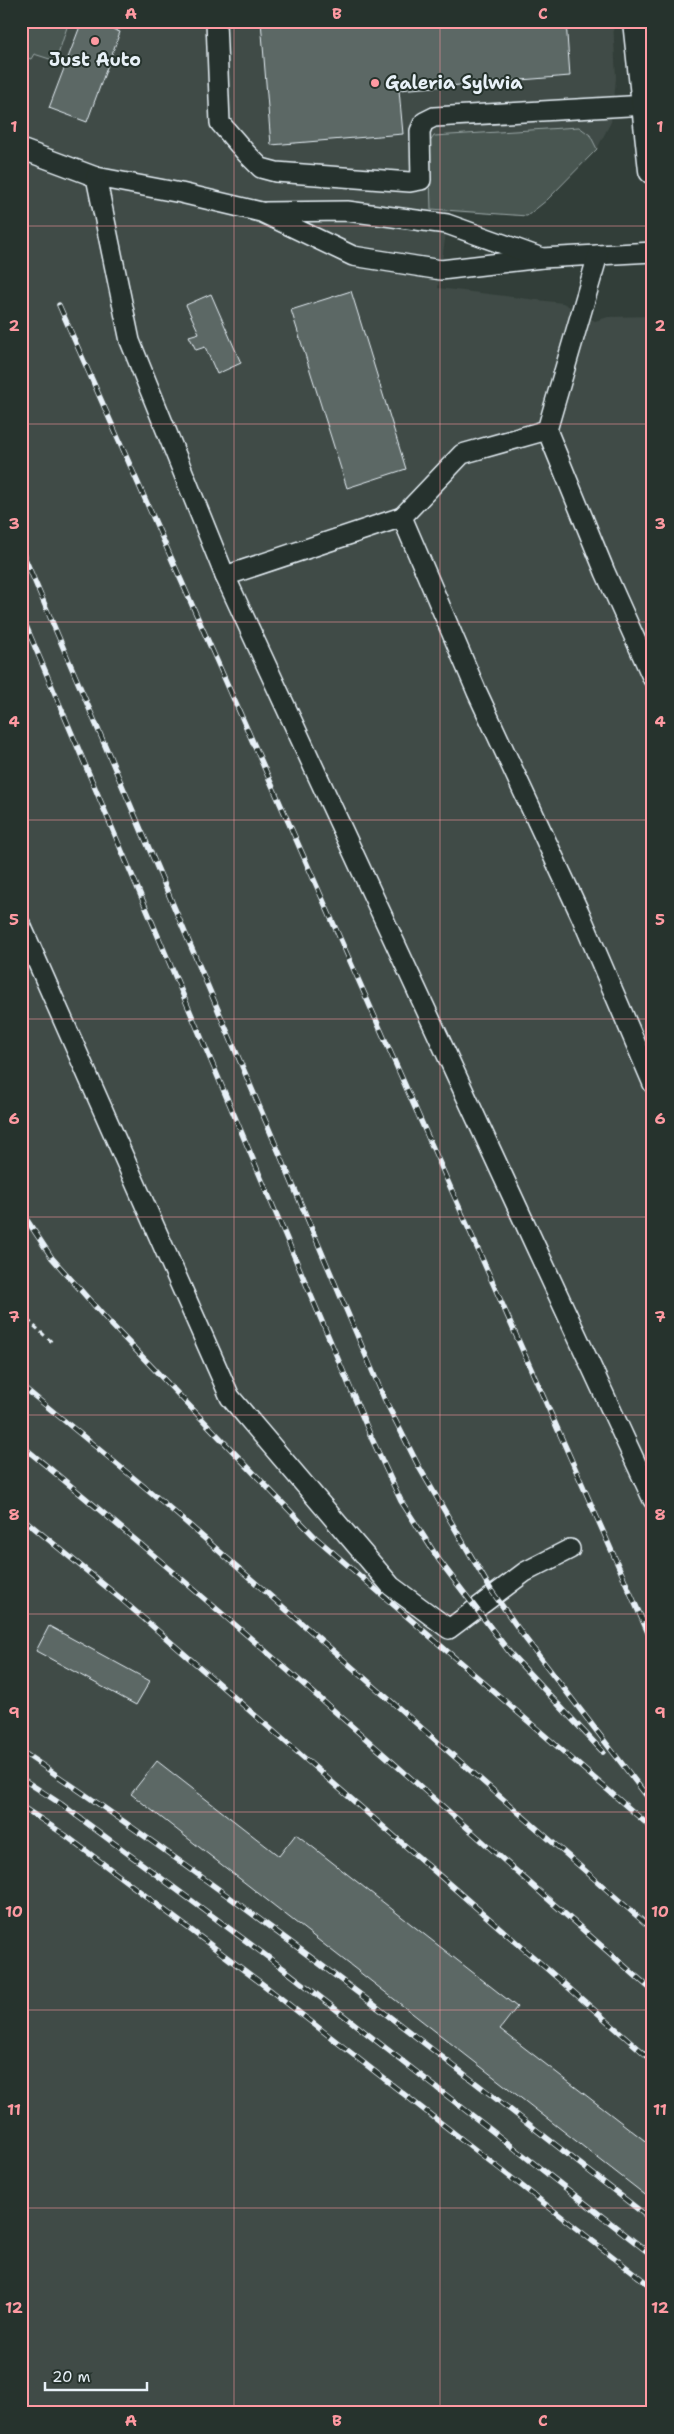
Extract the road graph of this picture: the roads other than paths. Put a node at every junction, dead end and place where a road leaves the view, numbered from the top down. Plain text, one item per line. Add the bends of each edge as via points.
1 (216, 21) edge
2 (637, 21) edge
3 (646, 105) junction
4 (21, 149) edge
5 (653, 170) edge
6 (96, 177) junction
7 (261, 212) junction
8 (653, 252) edge
9 (598, 255) junction
10 (542, 258) junction
11 (547, 430) junction
12 (402, 517) junction
13 (224, 576) junction
14 (653, 679) edge
15 (21, 926) edge
16 (653, 1084) edge
17 (653, 1500) edge
18 (570, 1549) dead end

1 - 3 lane via 220,123 261,168 276,172 410,182 421,180 420,131 424,122 434,116
2 - 3 street
3 - 5 street
4 - 6 lane
6 - 7 lane
6 - 13 lane via 130,341
7 - 10 lane via 347,211 447,224
7 - 10 lane via 353,256 441,270
8 - 9 lane
9 - 10 lane
9 - 11 lane
11 - 12 lane via 462,454
11 - 14 lane
12 - 13 lane
12 - 16 lane via 476,692 581,916
13 - 17 lane
15 - 18 lane via 230,1397 391,1586 450,1629 525,1572

